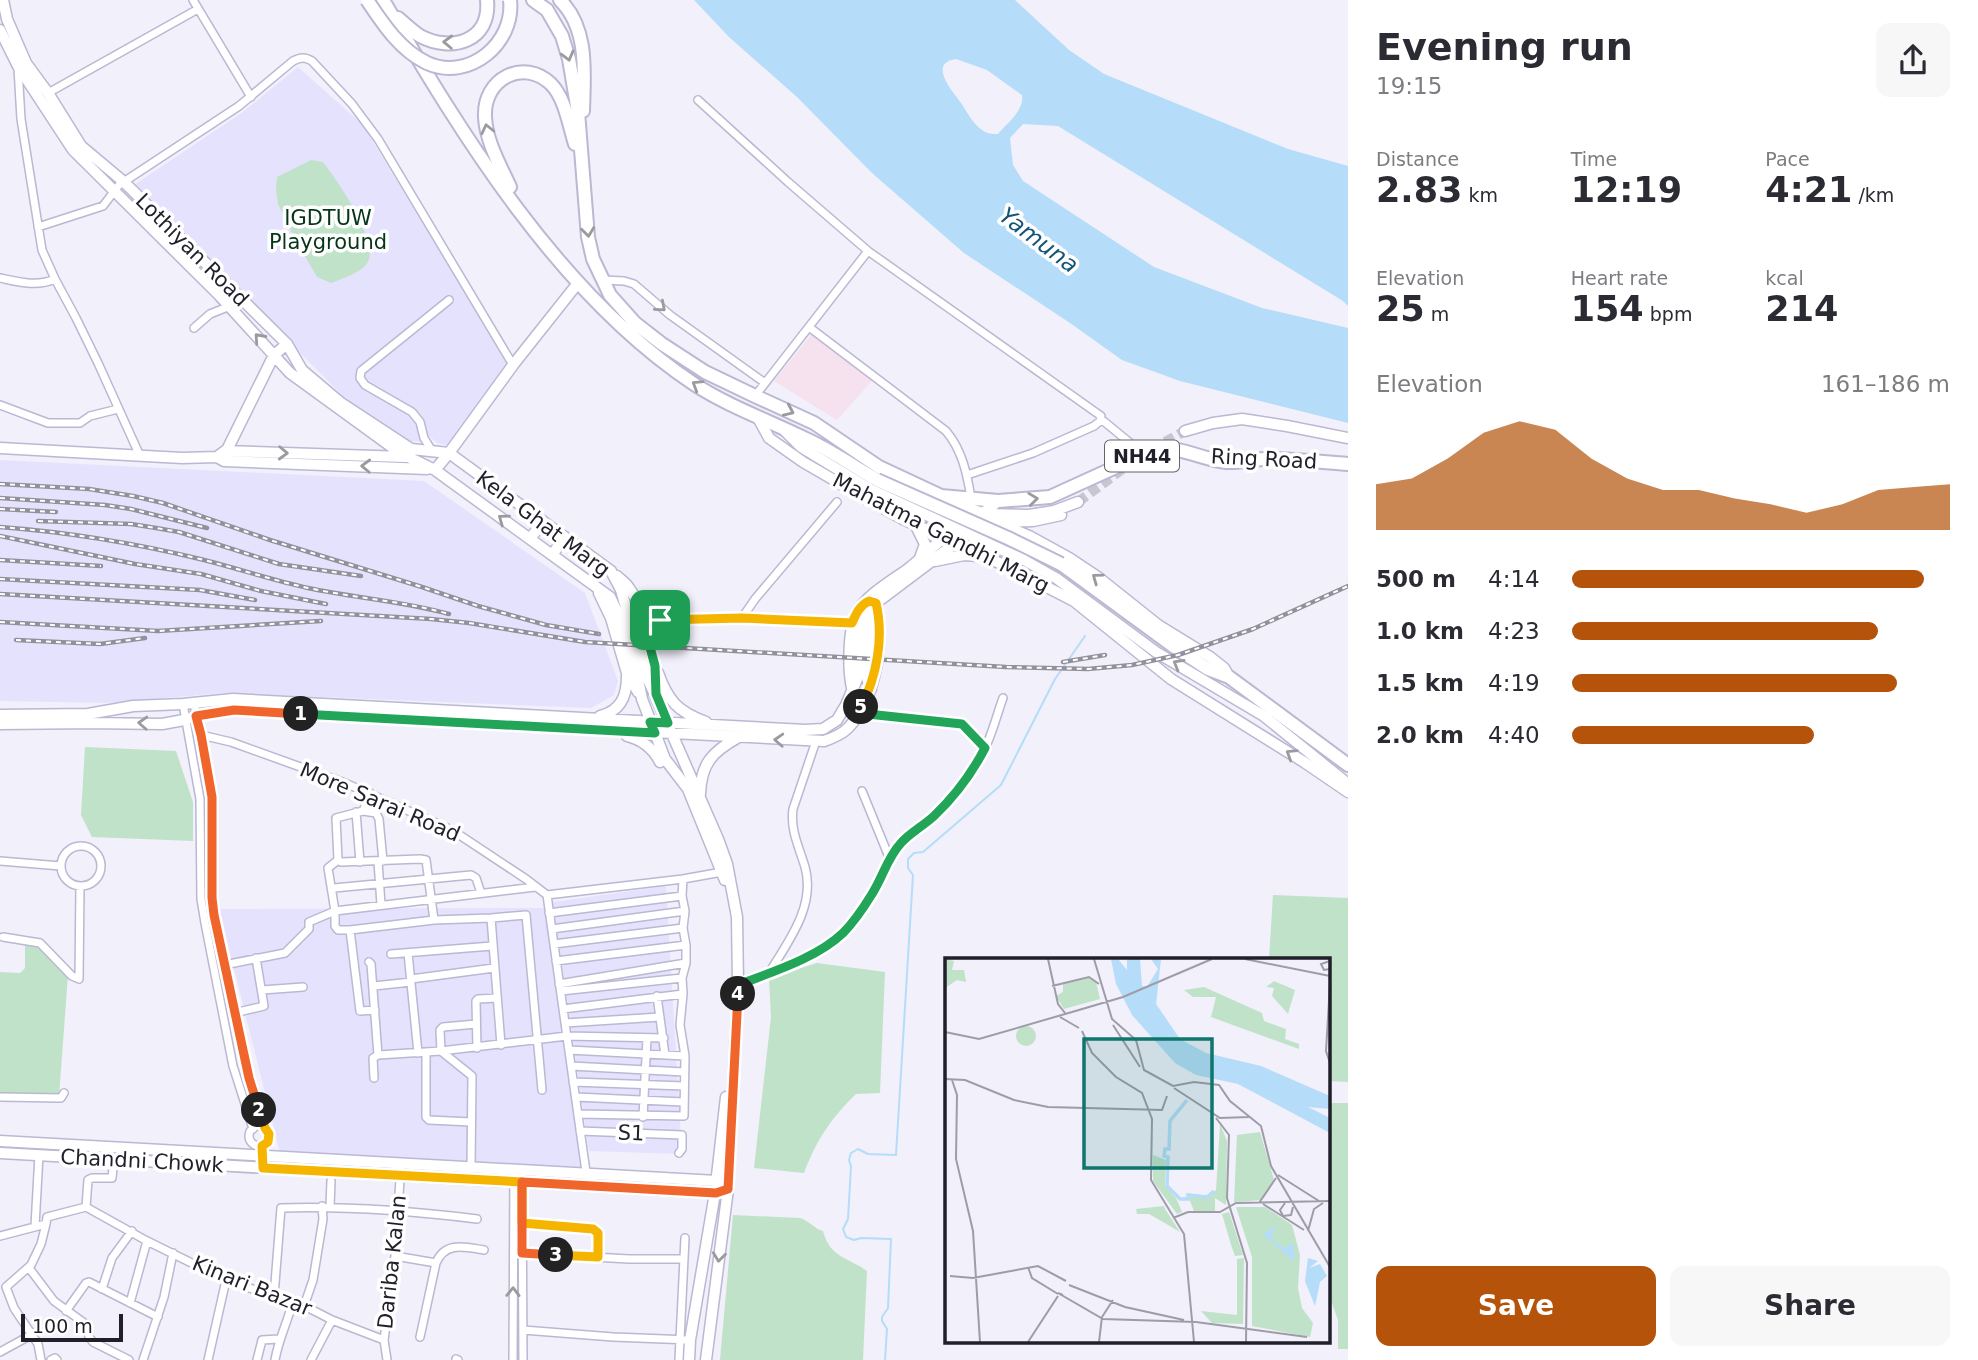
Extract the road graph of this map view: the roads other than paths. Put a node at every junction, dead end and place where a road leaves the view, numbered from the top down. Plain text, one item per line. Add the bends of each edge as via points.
1 (3, 0) edge
2 (193, 0) edge
3 (367, 0) edge
4 (383, 0) edge
5 (487, 0) edge
6 (510, 0) edge
7 (533, 0) edge
8 (560, 0) edge
9 (198, 9) junction
10 (390, 12) junction
11 (2, 36) edge
12 (18, 66) junction
13 (48, 93) junction
14 (251, 97) junction
15 (698, 100) dead end
16 (582, 164) junction
17 (124, 182) junction
18 (114, 191) junction
19 (523, 215) junction
20 (38, 227) junction
21 (869, 251) junction
22 (0, 278) edge
23 (54, 279) junction
24 (602, 280) junction
25 (578, 283) junction
26 (449, 300) dead end
27 (230, 306) junction
28 (809, 327) junction
29 (194, 328) dead end
30 (286, 344) junction
31 (274, 355) junction
32 (513, 365) junction
33 (765, 383) junction
34 (755, 396) junction
35 (0, 405) edge
36 (118, 409) junction
37 (757, 416) junction
38 (1101, 419) junction
39 (1186, 434) tunnel mouth
40 (1348, 438) edge
41 (1129, 442) tunnel mouth
42 (804, 443) junction
43 (0, 448) edge
44 (451, 450) junction
45 (432, 451) junction
46 (140, 456) junction
47 (222, 456) junction
48 (407, 457) junction
49 (1348, 464) edge
50 (435, 470) junction
51 (967, 475) junction
52 (941, 496) junction
53 (971, 498) junction
54 (998, 501) junction
55 (837, 502) dead end
56 (984, 514) junction
57 (543, 521) junction
58 (996, 522) junction
59 (915, 524) junction
60 (565, 537) junction
61 (944, 538) junction
62 (530, 539) junction
63 (958, 544) junction
64 (552, 555) junction
65 (983, 556) junction
66 (919, 561) junction
67 (931, 563) junction
68 (611, 571) junction
69 (594, 585) junction
70 (872, 602) junction
71 (742, 618) junction
72 (1137, 619) junction
73 (643, 621) junction
74 (852, 623) junction
75 (1158, 625) junction
76 (655, 666) junction
77 (1208, 669) junction
78 (627, 673) junction
79 (1229, 677) junction
80 (1211, 684) junction
81 (852, 688) junction
82 (656, 694) junction
83 (1003, 698) dead end
84 (1202, 698) junction
85 (642, 699) junction
86 (188, 704) junction
87 (858, 713) junction
88 (0, 715) edge
89 (196, 716) junction
90 (589, 718) junction
91 (184, 720) junction
92 (650, 722) junction
93 (668, 723) junction
94 (0, 724) edge
95 (716, 725) junction
96 (607, 731) junction
97 (655, 733) junction
98 (673, 734) junction
99 (201, 735) junction
100 (737, 737) junction
101 (816, 741) junction
102 (985, 748) junction
103 (1348, 765) edge
104 (1348, 784) edge
105 (688, 789) junction
106 (862, 792) dead end
107 (1348, 792) edge
108 (370, 793) junction
109 (700, 798) junction
110 (360, 812) junction
111 (889, 857) junction
112 (338, 860) junction
113 (0, 861) edge
114 (380, 861) junction
115 (360, 862) junction
116 (61, 866) junction
117 (722, 872) junction
118 (683, 878) junction
119 (428, 879) junction
120 (380, 884) junction
121 (80, 886) junction
122 (536, 887) junction
123 (334, 888) dead end
124 (481, 893) junction
125 (547, 895) junction
126 (682, 896) junction
127 (430, 898) junction
128 (381, 905) junction
129 (335, 911) junction
130 (685, 911) junction
131 (549, 913) junction
132 (491, 918) junction
133 (434, 920) junction
134 (683, 928) junction
135 (552, 929) junction
136 (350, 930) junction
137 (3, 937) dead end
138 (554, 944) junction
139 (492, 946) junction
140 (686, 946) junction
141 (408, 953) junction
142 (391, 954) dead end
143 (257, 958) junction
144 (556, 961) junction
145 (369, 962) dead end
146 (686, 962) junction
147 (224, 965) junction
148 (494, 968) junction
149 (769, 973) junction
150 (682, 978) junction
151 (411, 980) junction
152 (738, 985) junction
153 (374, 986) junction
154 (303, 987) dead end
155 (560, 987) junction
156 (262, 990) junction
157 (683, 994) junction
158 (657, 996) junction
159 (497, 998) junction
160 (232, 1002) junction
161 (220, 1004) junction
162 (563, 1009) junction
163 (375, 1010) junction
164 (234, 1013) junction
165 (660, 1017) junction
166 (565, 1023) junction
167 (476, 1024) junction
168 (567, 1036) junction
169 (647, 1038) junction
170 (664, 1038) junction
171 (537, 1040) junction
172 (501, 1045) junction
173 (477, 1048) junction
174 (569, 1050) junction
175 (441, 1051) junction
176 (422, 1052) junction
177 (646, 1054) junction
178 (377, 1055) junction
179 (665, 1055) junction
180 (685, 1056) junction
181 (571, 1066) junction
182 (646, 1070) junction
183 (684, 1072) junction
184 (374, 1078) dead end
185 (573, 1082) junction
186 (645, 1085) junction
187 (684, 1086) junction
188 (542, 1090) dead end
189 (64, 1093) dead end
190 (0, 1097) edge
191 (576, 1097) junction
192 (644, 1101) junction
193 (683, 1102) junction
194 (578, 1114) junction
195 (643, 1116) junction
196 (471, 1122) junction
197 (265, 1128) junction
198 (253, 1129) junction
199 (580, 1131) junction
200 (0, 1141) edge
201 (262, 1151) junction
202 (0, 1153) edge
203 (679, 1153) dead end
204 (39, 1155) junction
205 (114, 1159) junction
206 (263, 1168) junction
207 (471, 1168) junction
208 (401, 1170) junction
209 (518, 1176) junction
210 (587, 1180) junction
211 (331, 1181) dead end
212 (717, 1181) junction
213 (728, 1189) junction
214 (716, 1193) junction
215 (326, 1206) junction
216 (86, 1207) junction
217 (398, 1210) junction
218 (477, 1219) dead end
219 (522, 1223) junction
220 (46, 1224) junction
221 (35, 1226) junction
222 (132, 1231) junction
223 (0, 1236) edge
224 (685, 1238) dead end
225 (147, 1241) junction
226 (484, 1250) dead end
227 (173, 1253) junction
228 (522, 1253) junction
229 (395, 1256) junction
230 (598, 1257) junction
231 (684, 1259) junction
232 (436, 1263) junction
233 (29, 1268) junction
234 (226, 1280) junction
235 (102, 1289) junction
236 (274, 1296) junction
237 (293, 1300) junction
238 (130, 1303) junction
239 (304, 1306) junction
240 (66, 1311) junction
241 (158, 1317) junction
242 (332, 1320) junction
243 (523, 1330) junction
244 (31, 1335) junction
245 (420, 1338) dead end
246 (279, 1339) junction
247 (685, 1339) junction
248 (384, 1340) junction
249 (0, 1352) edge
250 (125, 1359) edge
251 (41, 1360) edge
252 (51, 1360) edge
253 (57, 1360) edge
254 (143, 1360) edge
255 (208, 1360) edge
256 (257, 1360) edge
257 (275, 1360) edge
258 (311, 1360) edge
259 (387, 1360) edge
260 (513, 1360) edge
261 (523, 1360) edge
262 (679, 1360) edge
263 (689, 1360) edge
264 (706, 1360) edge

1 - 13 main road, Lothiyan Road via 6,19 26,63
2 - 9 street
3 - 6 highway, bridge via 398,42 429,64 445,67 463,66 492,52 509,23
4 - 10 highway, Mahatma Gandhi Marg
5 -> 10 highway, Mahatma Gandhi Marg via 481,29 457,43 422,37
7 -> 16 highway, Mahatma Gandhi Marg via 547,10 569,59
8 - 16 highway via 569,9 582,46
9 - 13 street
9 - 14 street
10 - 19 highway, Mahatma Gandhi Marg via 455,120
11 - 12 main road, Lothiyan Road
12 - 18 main road, Lothiyan Road via 73,150
12 - 20 street via 21,119
13 - 17 main road, Lothiyan Road via 81,146
14 - 17 street
14 - 32 street via 293,61 312,61 378,139
15 - 21 street
19 -> 16 highway via 487,131 485,104 493,85 505,76 524,73 549,83 562,104
16 -> 24 highway, Mahatma Gandhi Marg via 588,237
17 - 18 street
17 - 30 main road, Lothiyan Road
18 - 20 street via 98,209
18 - 27 main road, Lothiyan Road
19 - 25 highway, Mahatma Gandhi Marg
20 - 23 street
21 - 28 street
21 - 38 street
22 - 23 street via 35,284
23 - 36 street
24 -> 33 street via 634,284
24 - 34 highway, Mahatma Gandhi Marg via 635,323 662,344
25 - 32 main road
37 -> 25 highway, Mahatma Gandhi Marg via 669,366 634,339
26 - 45 street via 361,371 360,378 412,412
27 - 29 street
31 -> 27 main road, Lothiyan Road
28 - 33 street
28 - 51 street via 946,431
30 - 31 main road
30 - 45 main road, Lothiyan Road via 302,370 341,403 411,449
31 - 47 main road
31 - 48 main road, Lothiyan Road via 312,390
32 - 44 main road
33 - 34 street
34 -> 52 highway, Mahatma Gandhi Marg via 814,423 879,467
35 - 36 street via 48,423 80,423
36 - 46 street
37 - 42 highway
37 - 59 main road, Mahatma Gandhi Marg via 769,438 803,462
38 - 41 street
38 - 51 street via 1033,453
39 - 40 main road via 1213,423 1242,419
42 - 72 highway, bridge via 1061,564
80 -> 42 main road, bridge via 1156,652 1024,559 870,489
43 - 46 main road
44 - 45 main road
44 - 50 main road
44 - 57 main road, Kela Ghat Marg
45 - 48 main road
46 - 47 main road
47 -> 48 main road
50 -> 47 main road
48 - 50 main road, Kela Ghat Marg
54 -> 49 highway, Ring Road / NH44 via 1050,497 1164,447 1218,461
62 -> 50 main road, Kela Ghat Marg
51 - 53 street
52 - 53 highway, Ring Road / NH44
52 - 56 main road
52 - 59 main road via 932,511
53 - 54 highway, Ring Road / NH44
54 - 56 main road
55 - 71 street
56 - 58 main road
56 - 58 main road via 1029,515 1079,504 1049,519
56 - 61 main road
57 - 60 main road, Kela Ghat Marg
57 - 62 main road
58 - 63 main road
75 -> 58 main road via 1069,558
59 - 61 main road, Mahatma Gandhi Marg
59 - 66 main road via 925,544
60 - 64 main road
60 - 68 main road, Kela Ghat Marg
61 - 63 main road, Mahatma Gandhi Marg
61 - 66 main road
62 - 64 main road, Kela Ghat Marg
63 - 65 main road, Mahatma Gandhi Marg
63 - 67 main road
64 - 69 main road, Kela Ghat Marg
65 - 67 main road via 964,555
65 - 84 main road, Mahatma Gandhi Marg via 1074,601 1171,679
66 - 70 main road via 873,594
67 - 70 main road
68 - 73 main road via 629,587
68 - 82 main road, Kela Ghat Marg
69 - 78 main road via 611,618
69 - 85 main road, Kela Ghat Marg via 610,597 620,618
70 - 74 main road via 857,612
70 - 81 main road via 862,625 857,679
70 - 87 main road via 880,621 874,676
71 - 73 street
71 - 74 street
72 - 75 highway
72 - 77 highway
73 - 76 main road
74 - 81 main road
75 - 79 main road via 1210,657
76 - 82 main road
76 - 95 main road via 666,694 678,708
77 - 79 highway
77 - 80 highway
78 - 85 main road
78 - 90 main road via 622,703 609,714
79 - 103 highway
80 - 84 main road
80 - 104 main road via 1264,716
81 - 95 main road via 837,720 823,729
82 - 93 main road, Kela Ghat Marg
83 - 102 street
107 -> 84 main road, Mahatma Gandhi Marg
85 - 92 main road, Kela Ghat Marg
86 - 88 main road via 88,714
86 - 89 street
86 - 90 main road via 233,699
86 - 91 street
87 - 101 main road via 837,736
87 - 102 street via 962,724
89 - 91 main road
89 - 96 main road via 234,710
89 - 99 street
90 - 92 main road
91 -> 94 main road via 162,724
91 - 161 street via 200,799 201,899
92 - 93 main road
92 - 97 main road, Kela Ghat Marg
93 - 95 main road
93 - 98 main road, Kela Ghat Marg
96 - 97 main road
96 - 105 main road via 650,747
97 - 98 main road
97 - 105 main road, Kela Ghat Marg via 665,759
98 - 100 main road
98 - 109 main road, Kela Ghat Marg
99 - 108 street, More Sarai Road
99 - 147 street via 212,797 212,898
101 -> 100 main road
100 - 109 main road via 720,747 706,764
101 - 149 street via 791,818 806,869 807,893 796,931
102 - 111 street via 954,794
105 - 117 main road
106 - 111 street
108 - 110 street
108 - 122 street, More Sarai Road via 452,830
109 - 152 main road, Kela Ghat Marg via 732,887
110 - 112 street via 336,818
110 - 114 street via 376,813 379,819
110 - 115 street
111 - 149 street via 883,876 843,933 821,949
112 - 115 street
112 - 129 street via 328,868
113 - 116 street
114 - 115 street
114 - 119 street via 424,859
114 - 120 street
116 - 121 street via 68,882
116 - 121 street via 71,849 84,846 96,853 100,873 92,883
117 - 118 street
117 - 212 main road via 733,919 734,976
118 - 125 street
118 - 126 street
119 - 120 street
119 - 124 street via 471,875
119 - 127 street
120 - 123 street
120 - 128 street
121 - 137 street via 78,979 40,943
122 - 124 street
122 - 125 street, More Sarai Road
124 - 127 street
125 - 131 street
126 - 130 street
126 - 131 street
127 - 128 street
127 - 133 street
128 - 129 street
129 - 136 street via 335,926
129 - 143 street via 309,922 309,929 285,953
130 - 134 street
130 - 135 street
131 - 135 street
132 - 133 street
132 - 139 street
132 - 171 street via 526,915
133 - 136 street
134 - 138 street
134 - 140 street
135 - 138 street
136 - 163 street via 360,1011
138 - 144 street
139 - 141 street
139 - 148 street
140 - 144 street
140 - 146 street
141 - 142 street
141 - 151 street
143 - 147 street
143 - 156 street
144 - 155 street
145 - 153 street
146 - 150 street
146 - 155 street
147 - 160 street
148 - 151 street
148 - 159 street
149 - 152 street
150 - 155 street
150 - 157 street
151 - 153 street
151 - 176 street
152 - 213 main road, Kela Ghat Marg
153 - 163 street
154 - 156 street
155 - 162 street
156 - 164 street via 264,1006
157 - 158 street
157 - 180 street via 680,1025
158 - 162 street
158 - 165 street
159 - 167 street via 477,1000
159 - 172 street
160 - 161 street
160 - 164 street
161 - 198 street
162 - 166 street
163 - 178 street
164 - 197 street
165 - 166 street
165 - 170 street
166 - 168 street
167 - 173 street
167 - 175 street via 441,1028
168 - 169 street
168 - 171 street
168 - 174 street
169 - 170 street
169 - 177 street
170 - 179 street
171 - 172 street
171 - 188 street
172 - 173 street
173 - 175 street
174 - 177 street
174 - 181 street
175 - 176 street
175 - 196 street via 472,1076
176 - 178 street
176 - 196 street via 426,1117
177 - 179 street
177 - 182 street
178 - 184 street via 373,1058
179 - 180 street
180 - 183 street
181 - 182 street
181 - 185 street
182 - 183 street
182 - 186 street
183 - 187 street
185 - 186 street
185 - 191 street
186 - 187 street
186 - 192 street
187 - 193 street
189 - 190 street via 61,1098
191 - 192 street
191 - 194 street
192 - 193 street
192 - 195 street
193 - 195 street via 684,1116
194 - 195 street
194 - 199 street
196 - 207 street
197 - 198 street
197 - 201 street via 269,1139
198 - 201 street via 251,1142
199 - 203 street, S1 via 682,1135
199 - 210 street
200 - 201 main road, Chandni Chowk
201 - 206 street
201 - 208 main road, Chandni Chowk
202 - 204 main road, Chandni Chowk
204 - 205 main road, Chandni Chowk
204 - 221 street
205 - 206 main road, Chandni Chowk
205 - 216 street via 112,1178 88,1180
206 - 208 main road, Chandni Chowk
207 - 208 main road, Chandni Chowk
207 - 209 main road, Chandni Chowk
208 - 209 main road, Chandni Chowk
208 - 217 street, Dariba Kalan
209 - 210 main road, Chandni Chowk
209 - 219 street
260 -> 209 street
210 - 212 main road, Chandni Chowk
210 - 214 main road, Chandni Chowk
211 - 215 street
212 - 213 main road
212 - 214 main road
213 - 214 main road, Chandni Chowk
213 -> 264 main road, Kela Ghat Marg
214 - 247 main road
215 - 217 street
215 - 236 street via 281,1208
215 - 239 street
216 - 220 street via 47,1217
216 - 222 street, Kinari Bazar
217 - 218 street
217 - 229 street, Dariba Kalan
219 - 228 street
219 - 230 street via 595,1230
220 - 221 street
220 - 233 street
221 - 223 street
222 - 225 street, Kinari Bazar
222 - 235 street via 113,1255
224 - 231 street
225 - 227 street, Kinari Bazar
225 - 238 street
226 - 232 street via 457,1246 439,1254
227 - 234 street, Kinari Bazar
227 - 241 street
228 - 230 street
228 - 243 street
229 - 232 street
229 - 248 street, Dariba Kalan
230 - 231 street
231 - 247 street
232 - 245 street
233 - 240 street via 48,1296
233 - 244 street via 6,1287
234 - 236 street, Kinari Bazar
234 - 255 street
235 - 238 street
235 - 240 street via 88,1282
236 - 237 street, Kinari Bazar
237 - 239 street, Kinari Bazar
237 - 246 street
238 - 241 street
239 - 242 street, Kinari Bazar
240 - 250 street via 88,1325 93,1342
241 - 254 street
242 - 248 street, Kinari Bazar
242 - 258 street
243 - 247 street
243 - 261 street
244 - 249 street
244 - 251 street
246 - 256 street via 262,1340
246 - 257 street
247 - 262 street
247 - 263 main road
248 - 259 street, Dariba Kalan
252 - 253 street

